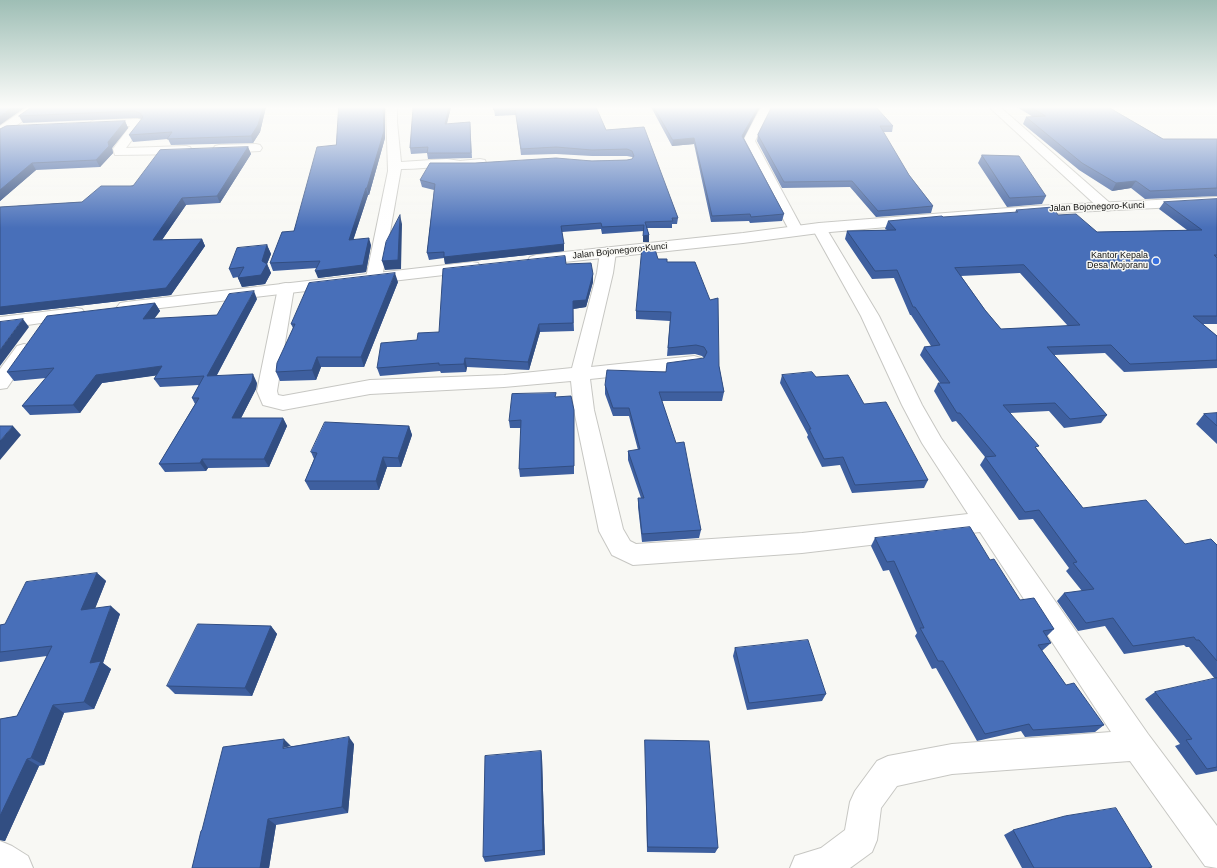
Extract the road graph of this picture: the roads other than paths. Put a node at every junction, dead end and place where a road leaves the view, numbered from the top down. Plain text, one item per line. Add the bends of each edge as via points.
1 (120, 148) edge
2 (256, 148) dead end
3 (395, 148) edge
4 (751, 148) edge
5 (1039, 148) edge
6 (210, 149) edge
7 (195, 150) edge
8 (495, 162) edge
9 (395, 166) junction
10 (1217, 201) edge
11 (1106, 207) junction
12 (808, 229) junction
13 (608, 252) junction
14 (524, 261) edge
15 (485, 266) edge
16 (374, 278) junction
17 (286, 288) junction
18 (48, 317) junction
19 (0, 323) edge
20 (695, 362) edge
21 (580, 374) junction
22 (0, 383) edge
23 (985, 522) junction
24 (1137, 745) junction
25 (1217, 854) edge
26 (0, 858) edge
27 (16, 868) edge
28 (808, 868) edge

1 - 7 street via 119,152
2 - 6 street
3 - 9 street
4 - 12 street
5 - 11 street
8 - 9 street
9 - 16 street
10 - 11 main road, Jalan Bojonegoro-Kunci
11 - 12 main road, Jalan Bojonegoro-Kunci via 1034,210
12 - 13 main road, Jalan Bojonegoro-Kunci
12 - 23 street via 870,316 933,443
13 - 14 main road, Jalan Bojonegoro-Kunci
13 - 21 street via 606,273
15 - 16 main road
16 - 17 main road
17 - 18 main road
17 - 21 street via 267,390 270,400 283,403 370,387 504,381
18 - 19 main road
18 - 22 street
20 - 21 street
21 - 23 street via 584,410 611,530 621,548 633,555 802,543
23 - 24 street
24 - 25 street
24 - 28 street via 952,759 888,772 866,802 860,840 828,863
26 - 27 street

